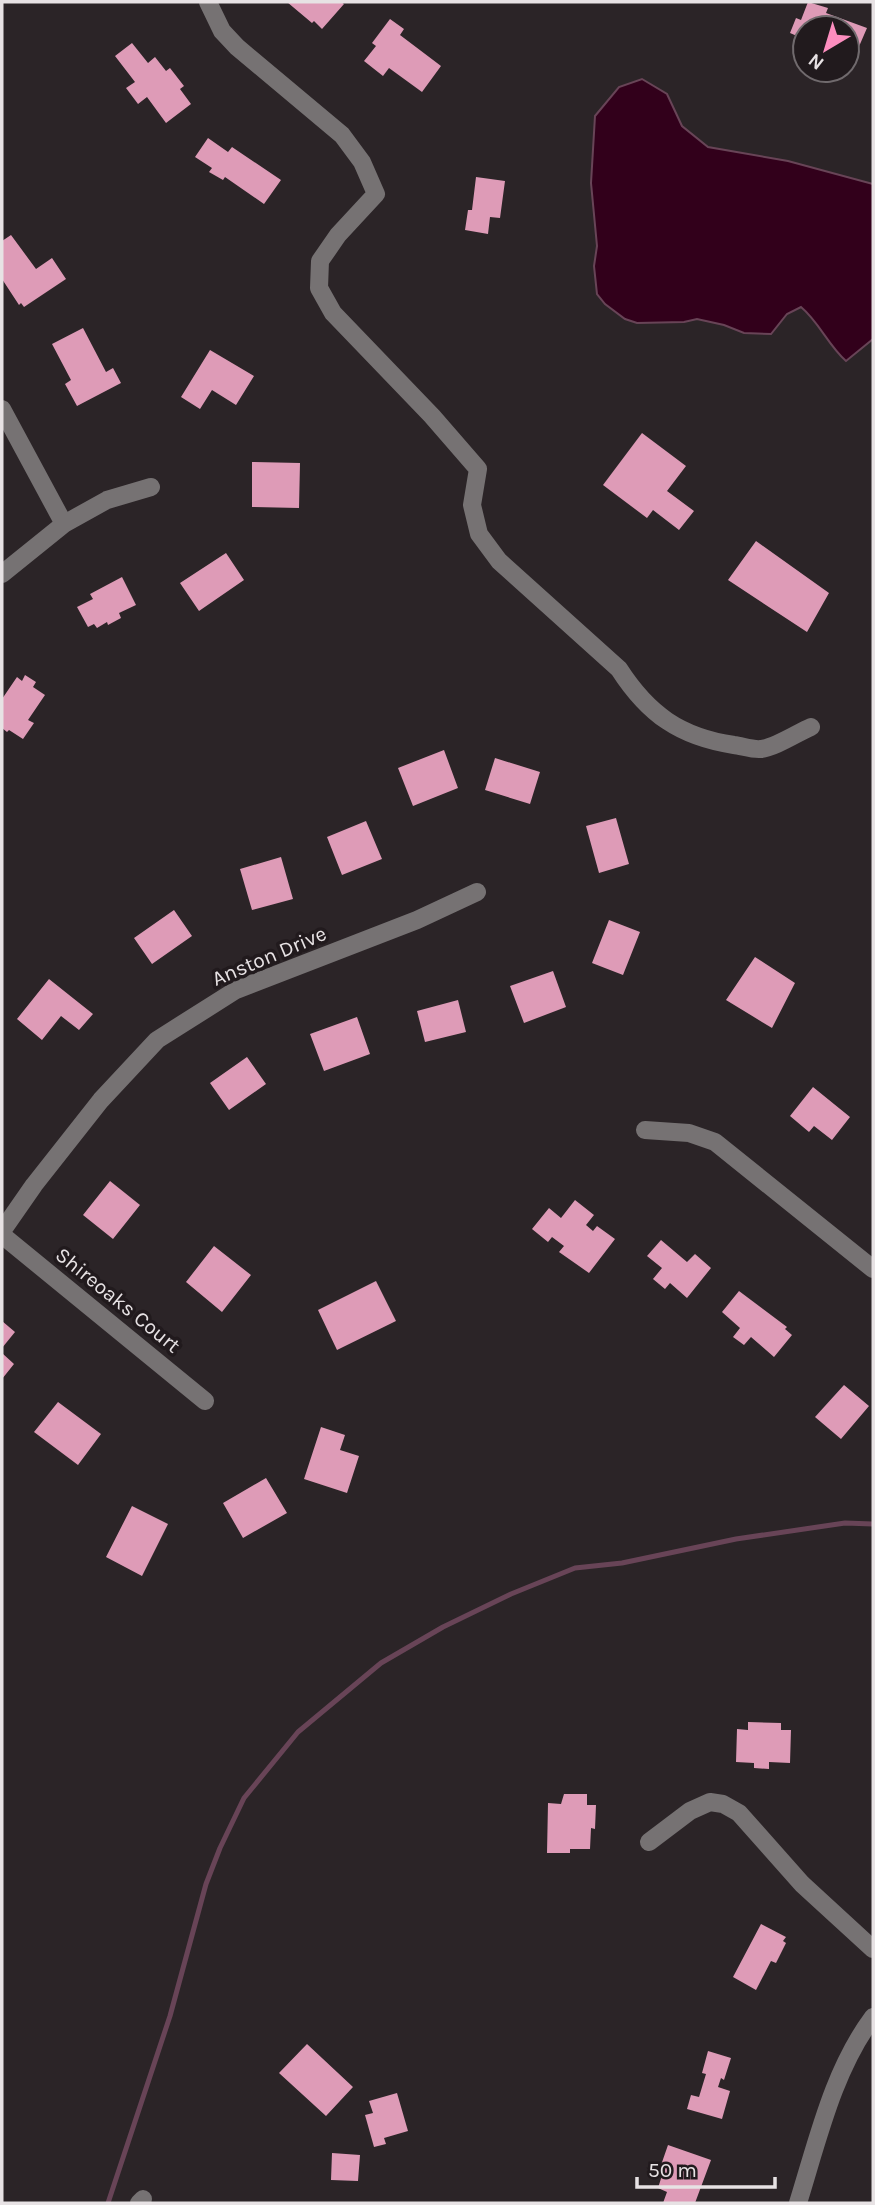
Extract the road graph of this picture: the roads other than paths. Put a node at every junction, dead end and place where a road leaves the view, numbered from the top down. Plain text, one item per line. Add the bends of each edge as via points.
1 (208, 2) edge
2 (2, 409) edge
3 (151, 487) dead end
4 (64, 524) junction
5 (2, 573) edge
6 (811, 727) dead end
7 (477, 892) dead end
8 (645, 1130) dead end
9 (2, 1233) edge
10 (873, 1269) edge
11 (205, 1401) dead end
12 (649, 1842) dead end
13 (873, 1949) edge
14 (873, 2017) edge
15 (798, 2203) edge

1 - 6 street via 222,31 237,47 342,135 362,162 376,194 320,261 319,288 333,313 478,469 472,505 479,534 499,561 619,669 632,690 674,726 707,741 762,749
2 - 4 street
3 - 4 street via 107,500
4 - 5 street
7 - 9 street, Anston Drive via 236,990 157,1040 101,1100
8 - 10 street via 689,1133 715,1142
9 - 11 street, Shireoaks Court
12 - 13 street via 690,1811 710,1802 723,1804 739,1812 802,1884
14 - 15 street via 846,2061 828,2105

